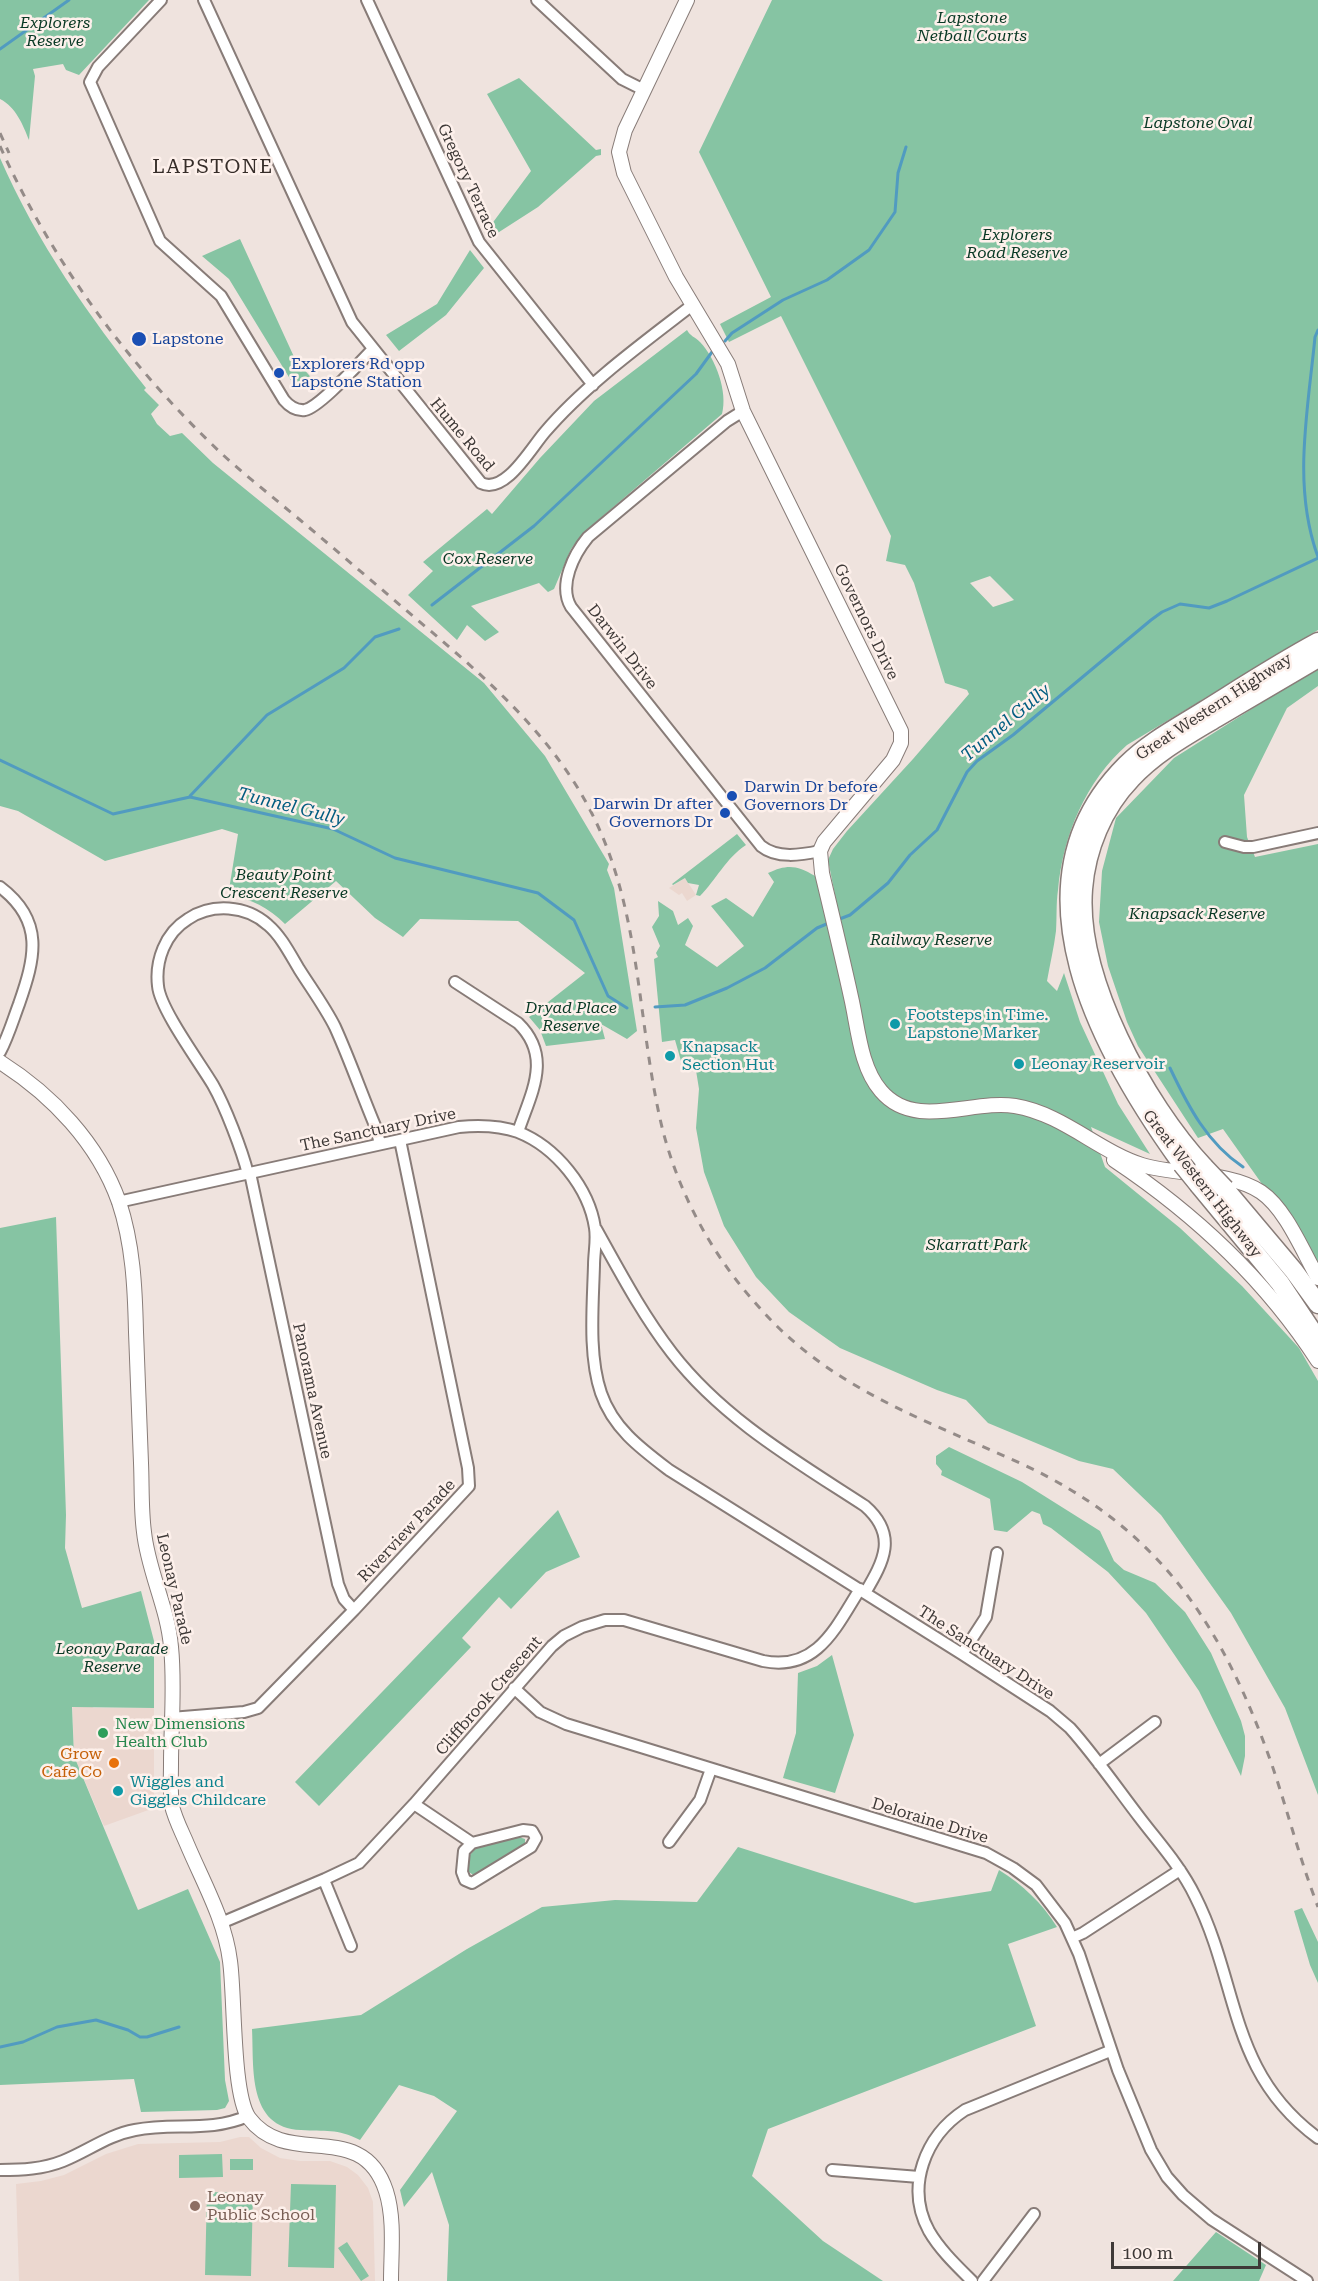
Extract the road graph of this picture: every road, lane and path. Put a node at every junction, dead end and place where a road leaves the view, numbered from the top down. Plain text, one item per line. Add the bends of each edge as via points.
1 (161, 0) edge
2 (204, 0) edge
3 (367, 0) edge
4 (537, 0) edge
5 (687, 0) edge
6 (644, 90) junction
7 (692, 306) junction
8 (373, 349) junction
9 (593, 385) junction
10 (743, 411) junction
11 (1318, 642) edge
12 (1318, 658) edge
13 (1318, 833) edge
14 (1225, 842) dead end
15 (820, 851) junction
16 (0, 887) edge
17 (455, 982) dead end
18 (0, 1052) edge
19 (0, 1062) edge
20 (1059, 1122) junction
21 (518, 1132) junction
22 (400, 1140) junction
23 (380, 1144) junction
24 (249, 1173) junction
25 (1202, 1176) junction
26 (118, 1202) junction
27 (595, 1229) junction
28 (615, 1262) junction
29 (594, 1266) junction
30 (1318, 1278) edge
31 (1318, 1304) edge
32 (1318, 1340) edge
33 (1318, 1361) edge
34 (996, 1553) dead end
35 (862, 1591) junction
36 (354, 1610) junction
37 (962, 1654) junction
38 (514, 1688) junction
39 (171, 1718) junction
40 (1155, 1722) dead end
41 (1099, 1764) junction
42 (711, 1769) junction
43 (414, 1804) junction
44 (669, 1842) dead end
45 (472, 1843) junction
46 (1180, 1870) junction
47 (324, 1880) junction
48 (221, 1923) junction
49 (1072, 1938) junction
50 (351, 1946) dead end
51 (1110, 2051) junction
52 (248, 2116) junction
53 (1318, 2138) edge
54 (832, 2169) dead end
55 (0, 2170) edge
56 (919, 2177) junction
57 (1034, 2214) dead end
58 (391, 2281) edge
59 (972, 2281) edge
60 (982, 2281) edge
61 (1307, 2281) edge

1 - 8 street via 90,82 160,241 221,296 287,403 297,410 318,403
2 - 8 street, Hume Road via 350,316
3 - 9 street, Gregory Terrace via 479,242
4 - 6 street via 622,79
5 - 6 main road, Governors Drive
6 - 7 main road, Governors Drive via 622,138 621,164
7 - 9 street, Hume Road
7 - 10 main road, Governors Drive via 728,364
8 - 9 street, Hume Road via 484,485 507,478 551,425
10 - 15 main road, Governors Drive via 901,731 901,743 893,760
10 - 15 street, Darwin Drive via 588,537 573,562 567,598 763,848 796,855
11 - 25 highway, Great Western Highway, bridge via 1174,729 1127,763 1098,800 1076,849 1068,904 1072,939 1098,1017 1142,1108 1182,1164
12 - 25 highway, Great Western Highway via 1178,741 1139,771 1108,809 1086,868 1086,941 1109,1011 1132,1062
13 - 14 street via 1253,847
15 - 20 main road via 868,1067 878,1087 891,1101 922,1112 991,1104 1034,1110
16 - 18 street via 26,916 34,950 30,973
17 - 21 street via 518,1023 535,1049 536,1077
19 - 26 main road, Leonay Parade via 42,1093 80,1133
20 - 30 main road via 1143,1165 1229,1180 1262,1192 1282,1214
20 - 33 main road via 1165,1195 1215,1238 1263,1287
21 - 22 street, The Sanctuary Drive via 481,1125
21 - 27 street, The Sanctuary Drive via 542,1146 570,1173 584,1197
22 - 23 street, The Sanctuary Drive
22 - 36 street, Riverview Parade via 470,1486
23 - 24 street, The Sanctuary Drive
23 - 24 street, Panorama Avenue via 335,1027 281,940 256,916 237,909 215,909 188,919 170,936 158,964 158,986 168,1012 217,1092
24 - 26 street, The Sanctuary Drive
24 - 36 street, Panorama Avenue via 338,1584
25 - 31 highway, Great Western Highway, bridge via 1225,1189
25 - 32 highway, Great Western Highway
26 - 39 main road, Leonay Parade via 134,1280 144,1531 171,1642
27 - 28 street, Cliffbrook Crescent
27 - 29 street, The Sanctuary Drive
28 - 29 street via 604,1261
28 - 35 street, Cliffbrook Crescent via 654,1328 718,1403 760,1437 875,1515 884,1532 885,1554
29 - 35 street, The Sanctuary Drive via 597,1380 603,1400 623,1431 669,1470
34 - 37 street via 986,1617
35 - 37 street, The Sanctuary Drive
35 - 38 street, Cliffbrook Crescent via 825,1642 793,1661 763,1661 614,1619 564,1636
36 - 39 street, Riverview Parade via 254,1711
37 - 41 street, The Sanctuary Drive via 1061,1720
38 - 42 street, Deloraine Drive via 554,1720
38 - 43 street, Cliffbrook Crescent
39 - 48 main road, Leonay Parade via 173,1809
40 - 41 street
41 - 46 street, The Sanctuary Drive
42 - 44 street via 700,1800
42 - 49 street, Deloraine Drive via 986,1853 1036,1885
43 - 45 street
43 - 47 street, Cliffbrook Crescent via 367,1856
45 - 45 street via 523,1830 532,1831 536,1839 531,1847 472,1883 465,1880 462,1872 464,1851
46 - 49 street
46 - 53 street, The Sanctuary Drive via 1205,1920 1256,2068 1281,2105
47 - 48 street, Cliffbrook Crescent
47 - 50 street
48 - 52 main road, Leonay Parade via 232,1974 239,2084
49 - 51 street, Deloraine Drive
51 - 56 street via 965,2110 933,2141
51 - 61 street, Deloraine Drive via 1151,2150 1175,2187 1211,2219
52 - 55 street via 216,2126 135,2130 48,2166
52 - 58 main road via 279,2140 343,2148 373,2168 389,2200
54 - 56 street
56 - 59 street via 920,2206 928,2229
57 - 60 street

